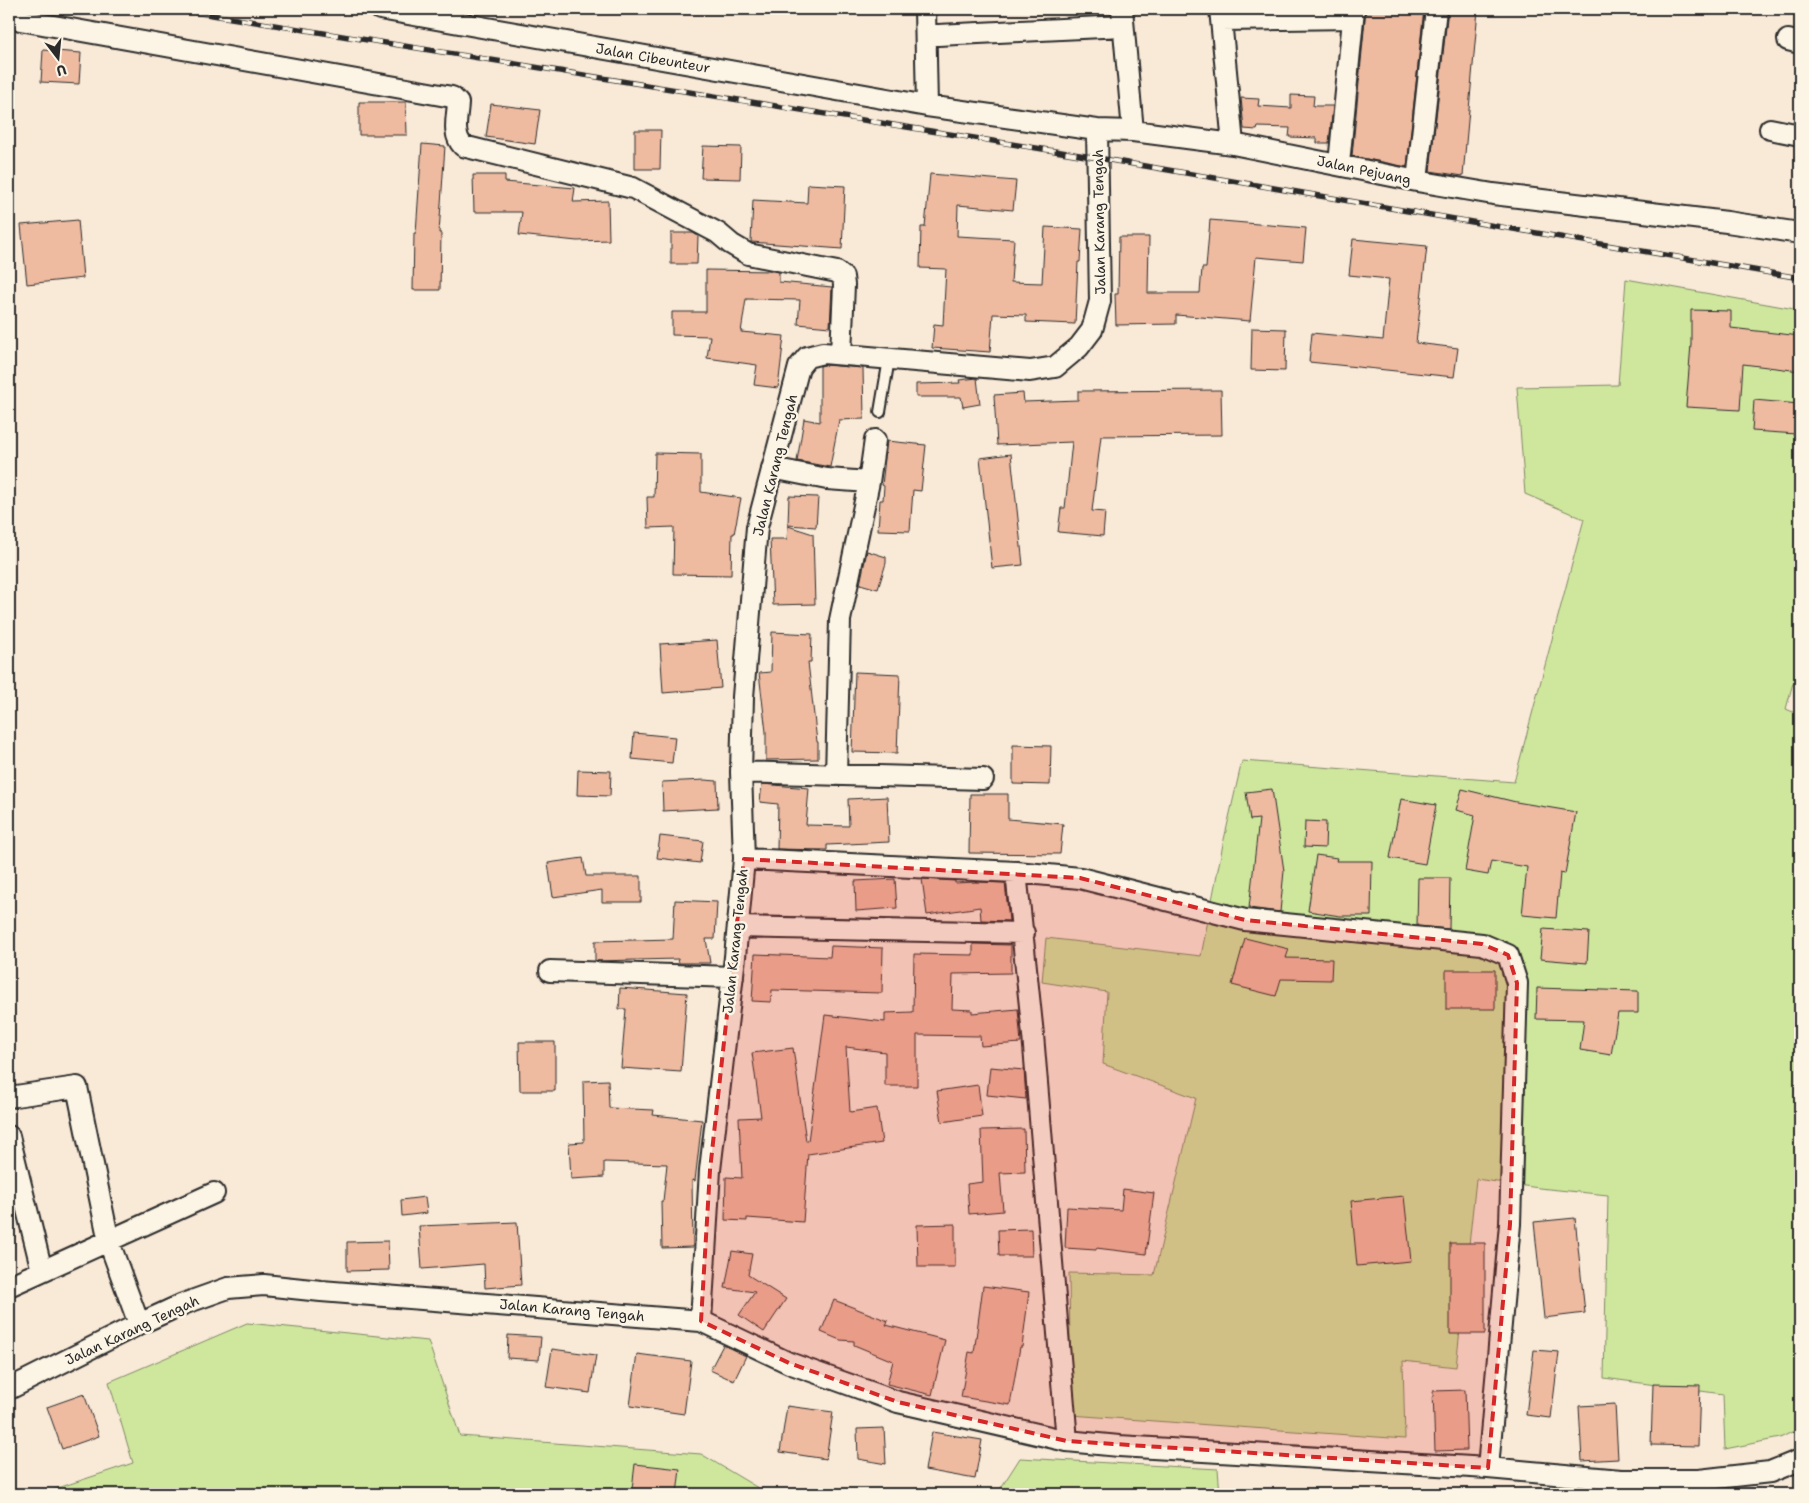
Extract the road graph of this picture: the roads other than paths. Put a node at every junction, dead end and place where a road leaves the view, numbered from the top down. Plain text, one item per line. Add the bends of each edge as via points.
1 (380, 9) edge
2 (925, 9) edge
3 (1436, 9) edge
4 (1353, 13) edge
5 (1221, 14) edge
6 (9, 18) edge
7 (1122, 18) edge
8 (926, 34) junction
9 (927, 106) junction
10 (1770, 129) dead end
11 (1097, 130) junction
12 (1133, 131) junction
13 (1800, 135) edge
14 (1233, 144) junction
15 (1339, 164) junction
16 (1417, 181) junction
17 (1800, 233) edge
18 (841, 354) junction
19 (889, 359) junction
20 (880, 412) dead end
21 (875, 440) dead end
22 (772, 468) junction
23 (869, 482) junction
24 (741, 772) junction
25 (836, 775) junction
26 (983, 779) dead end
27 (744, 859) junction
28 (1016, 872) junction
29 (738, 927) junction
30 (1024, 933) junction
31 (550, 971) dead end
32 (732, 977) junction
33 (9, 1097) edge
34 (9, 1136) edge
35 (214, 1194) dead end
36 (109, 1242) junction
37 (42, 1271) junction
38 (9, 1286) edge
39 (701, 1321) junction
40 (139, 1324) junction
41 (9, 1390) edge
42 (1067, 1441) junction
43 (1800, 1460) edge
44 (1488, 1468) junction

1 - 9 street, Jalan Cibeunteur
2 - 8 street
3 - 16 street
4 - 5 street
4 - 15 street
5 - 14 street
6 - 18 street via 452,98 458,103 455,134 463,146 632,188 718,233 748,254 837,272 843,277 844,285
7 - 8 street
7 - 12 street
8 - 9 street
9 - 11 street, Jalan Pejuang
10 - 13 street
11 - 12 street, Jalan Pejuang
11 - 19 street, Jalan Karang Tengah via 1100,301 1092,330 1079,347 1055,367 1030,371
12 - 14 street, Jalan Pejuang
14 - 15 street, Jalan Pejuang
15 - 16 street, Jalan Pejuang
16 - 17 street, Jalan Pejuang via 1494,194
18 - 19 street, Jalan Karang Tengah
18 - 22 street, Jalan Karang Tengah via 823,353 807,357 799,367
19 - 20 lane
21 - 23 street
22 - 23 street via 827,479
22 - 24 street, Jalan Karang Tengah via 757,527 743,697
23 - 25 street via 840,620
24 - 25 street
24 - 27 street, Jalan Karang Tengah
25 - 26 street
27 - 28 street
27 - 29 street, Jalan Karang Tengah
28 - 30 street
28 - 44 street via 1080,878 1246,920 1482,944 1508,955 1517,983 1510,1224
29 - 30 street
29 - 32 street, Jalan Karang Tengah
30 - 42 street
31 - 32 street
32 - 39 street, Jalan Karang Tengah via 710,1170
33 - 36 street via 77,1087
34 - 37 street
35 - 36 street
36 - 37 street
36 - 40 street
37 - 38 street
39 - 40 street, Jalan Karang Tengah via 264,1285 228,1288
39 - 42 street via 789,1363 898,1402
40 - 41 street, Jalan Karang Tengah
42 - 44 street
43 - 44 street via 1770,1472 1699,1480 1621,1480

